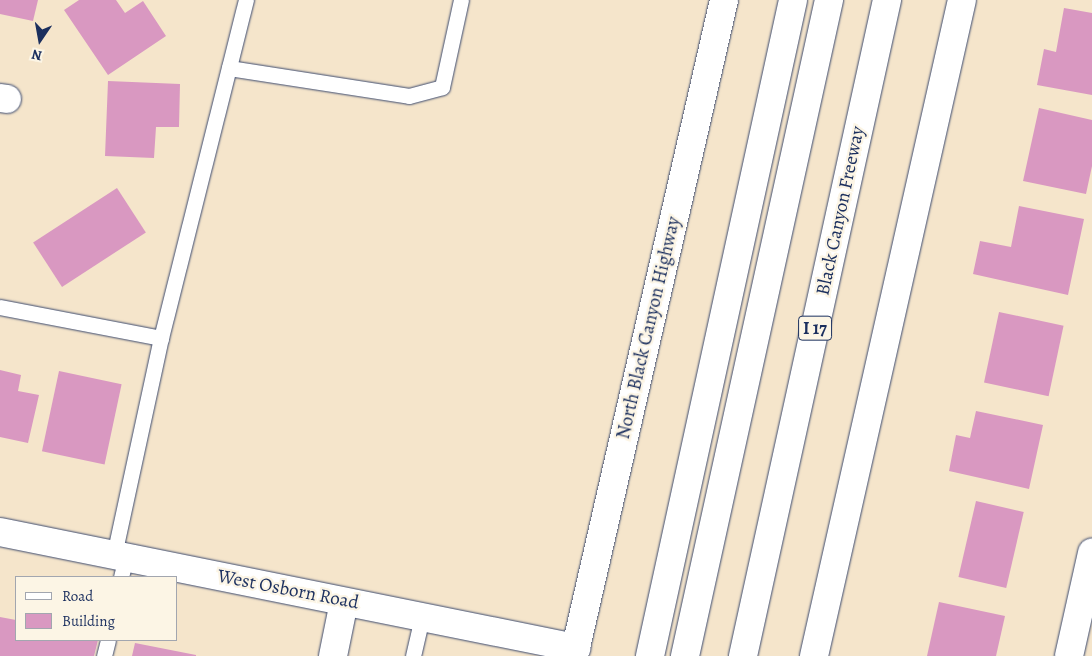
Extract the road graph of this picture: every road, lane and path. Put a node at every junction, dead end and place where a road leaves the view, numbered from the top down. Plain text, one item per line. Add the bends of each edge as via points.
1 (246, 0) edge
2 (461, 0) edge
3 (724, 0) edge
4 (793, 0) edge
5 (828, 0) edge
6 (887, 0) edge
7 (962, 0) edge
8 (229, 68) junction
9 (0, 307) edge
10 (161, 338) junction
11 (0, 532) edge
12 (1092, 553) edge
13 (120, 563) edge
14 (344, 602) junction
15 (422, 617) junction
16 (108, 641) edge
17 (575, 652) edge
18 (104, 656) edge
19 (333, 656) edge
20 (413, 656) edge
21 (650, 656) edge
22 (684, 656) edge
23 (743, 656) edge
24 (814, 656) edge
25 (1069, 656) edge

1 - 8 lane
2 - 8 lane via 442,87 409,96
3 - 17 main road, North Black Canyon Highway
4 - 21 main road
5 - 22 main road
6 - 23 main road, Black Canyon Freeway / I 17
7 - 24 main road
8 - 10 lane
9 - 10 lane
10 - 13 lane
11 - 13 main road, West Osborn Road
12 - 25 main road
13 - 14 main road, West Osborn Road
14 - 15 main road, West Osborn Road
14 - 19 main road
15 - 17 main road, West Osborn Road
15 - 20 lane
16 - 18 lane

